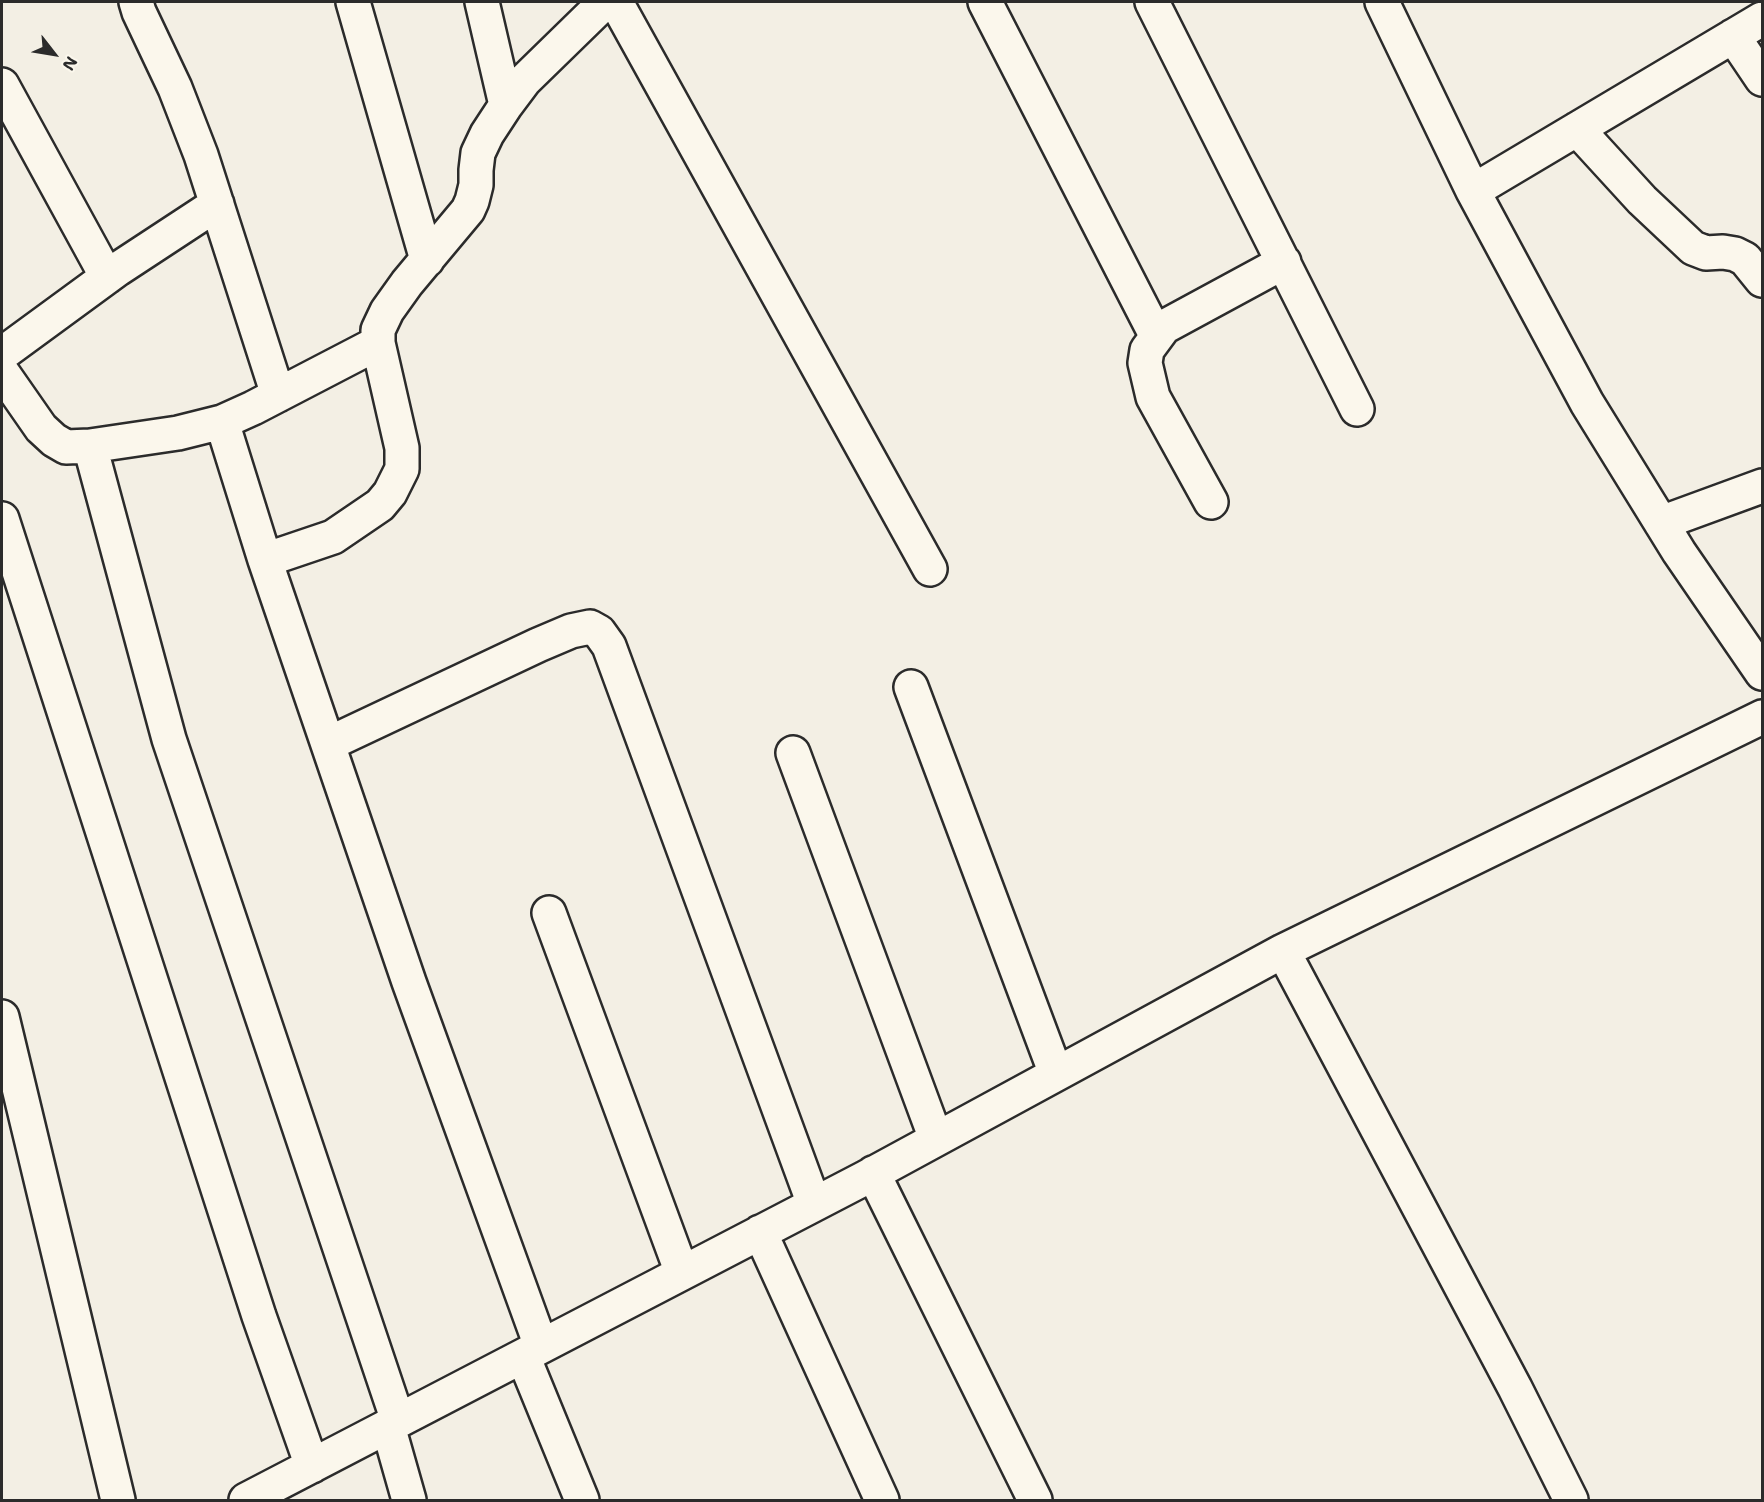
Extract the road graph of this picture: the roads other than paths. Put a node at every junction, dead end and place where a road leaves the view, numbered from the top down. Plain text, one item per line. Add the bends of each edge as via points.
1 (136, 2) edge
2 (353, 2) edge
3 (482, 2) edge
4 (605, 2) edge
5 (616, 2) edge
6 (985, 2) edge
7 (1152, 2) edge
8 (1382, 2) edge
9 (1762, 18) edge
10 (1733, 36) junction
11 (1762, 79) edge
12 (2, 85) edge
13 (506, 105) junction
14 (1577, 129) junction
15 (1473, 192) junction
16 (217, 204) junction
17 (427, 260) junction
18 (1284, 262) junction
19 (107, 277) junction
20 (1762, 280) edge
21 (1156, 335) junction
22 (378, 343) junction
23 (2, 354) edge
24 (2, 372) edge
25 (278, 395) junction
26 (1357, 409) dead end
27 (222, 422) junction
28 (90, 446) junction
29 (1762, 486) edge
30 (1211, 501) dead end
31 (2, 519) edge
32 (1661, 523) junction
33 (265, 560) junction
34 (930, 570) dead end
35 (1762, 673) edge
36 (911, 687) dead end
37 (1762, 717) edge
38 (328, 744) junction
39 (793, 753) dead end
40 (549, 913) dead end
41 (1283, 951) junction
42 (2, 1017) edge
43 (1056, 1074) junction
44 (936, 1139) junction
45 (873, 1173) junction
46 (814, 1204) junction
47 (760, 1232) junction
48 (682, 1273) junction
49 (532, 1351) junction
50 (393, 1424) junction
51 (312, 1466) junction
52 (118, 1500) edge
53 (246, 1500) edge
54 (410, 1500) edge
55 (582, 1500) edge
56 (882, 1500) edge
57 (1035, 1500) edge
58 (1571, 1500) edge

1 - 16 street via 175,88
2 - 17 street
3 - 13 street
4 - 13 street via 524,81
5 - 34 street
6 - 21 street
7 - 18 street
8 - 15 street
9 - 10 street
10 - 11 street
10 - 14 street
12 - 19 street
13 - 17 street via 478,153 472,201
14 - 15 street
14 - 20 street via 1642,200 1693,248 1706,253 1735,254 1745,259
15 - 32 street via 1587,403
16 - 19 street
16 - 25 street
17 - 22 street via 387,311 378,330
18 - 21 street
18 - 26 street
19 - 23 street
21 - 30 street via 1145,363 1151,390
22 - 25 street
22 - 33 street via 402,448 402,469 390,493 333,537
24 - 28 street via 41,428 54,440 66,447
25 - 27 street
27 - 28 street
27 - 33 street
28 - 50 street via 169,739
29 - 32 street
31 - 51 street via 259,1316
32 - 35 street
33 - 38 street
36 - 43 street
37 - 41 street
38 - 46 street via 538,645 580,629 590,627 599,632 609,646
38 - 49 street
39 - 44 street
40 - 48 street
41 - 43 street
41 - 58 street
42 - 52 street
43 - 44 street
44 - 45 street
45 - 46 street
45 - 57 street
46 - 47 street
47 - 48 street
47 - 56 street
48 - 49 street
49 - 50 street
49 - 55 street
50 - 51 street
50 - 54 street
51 - 53 street

